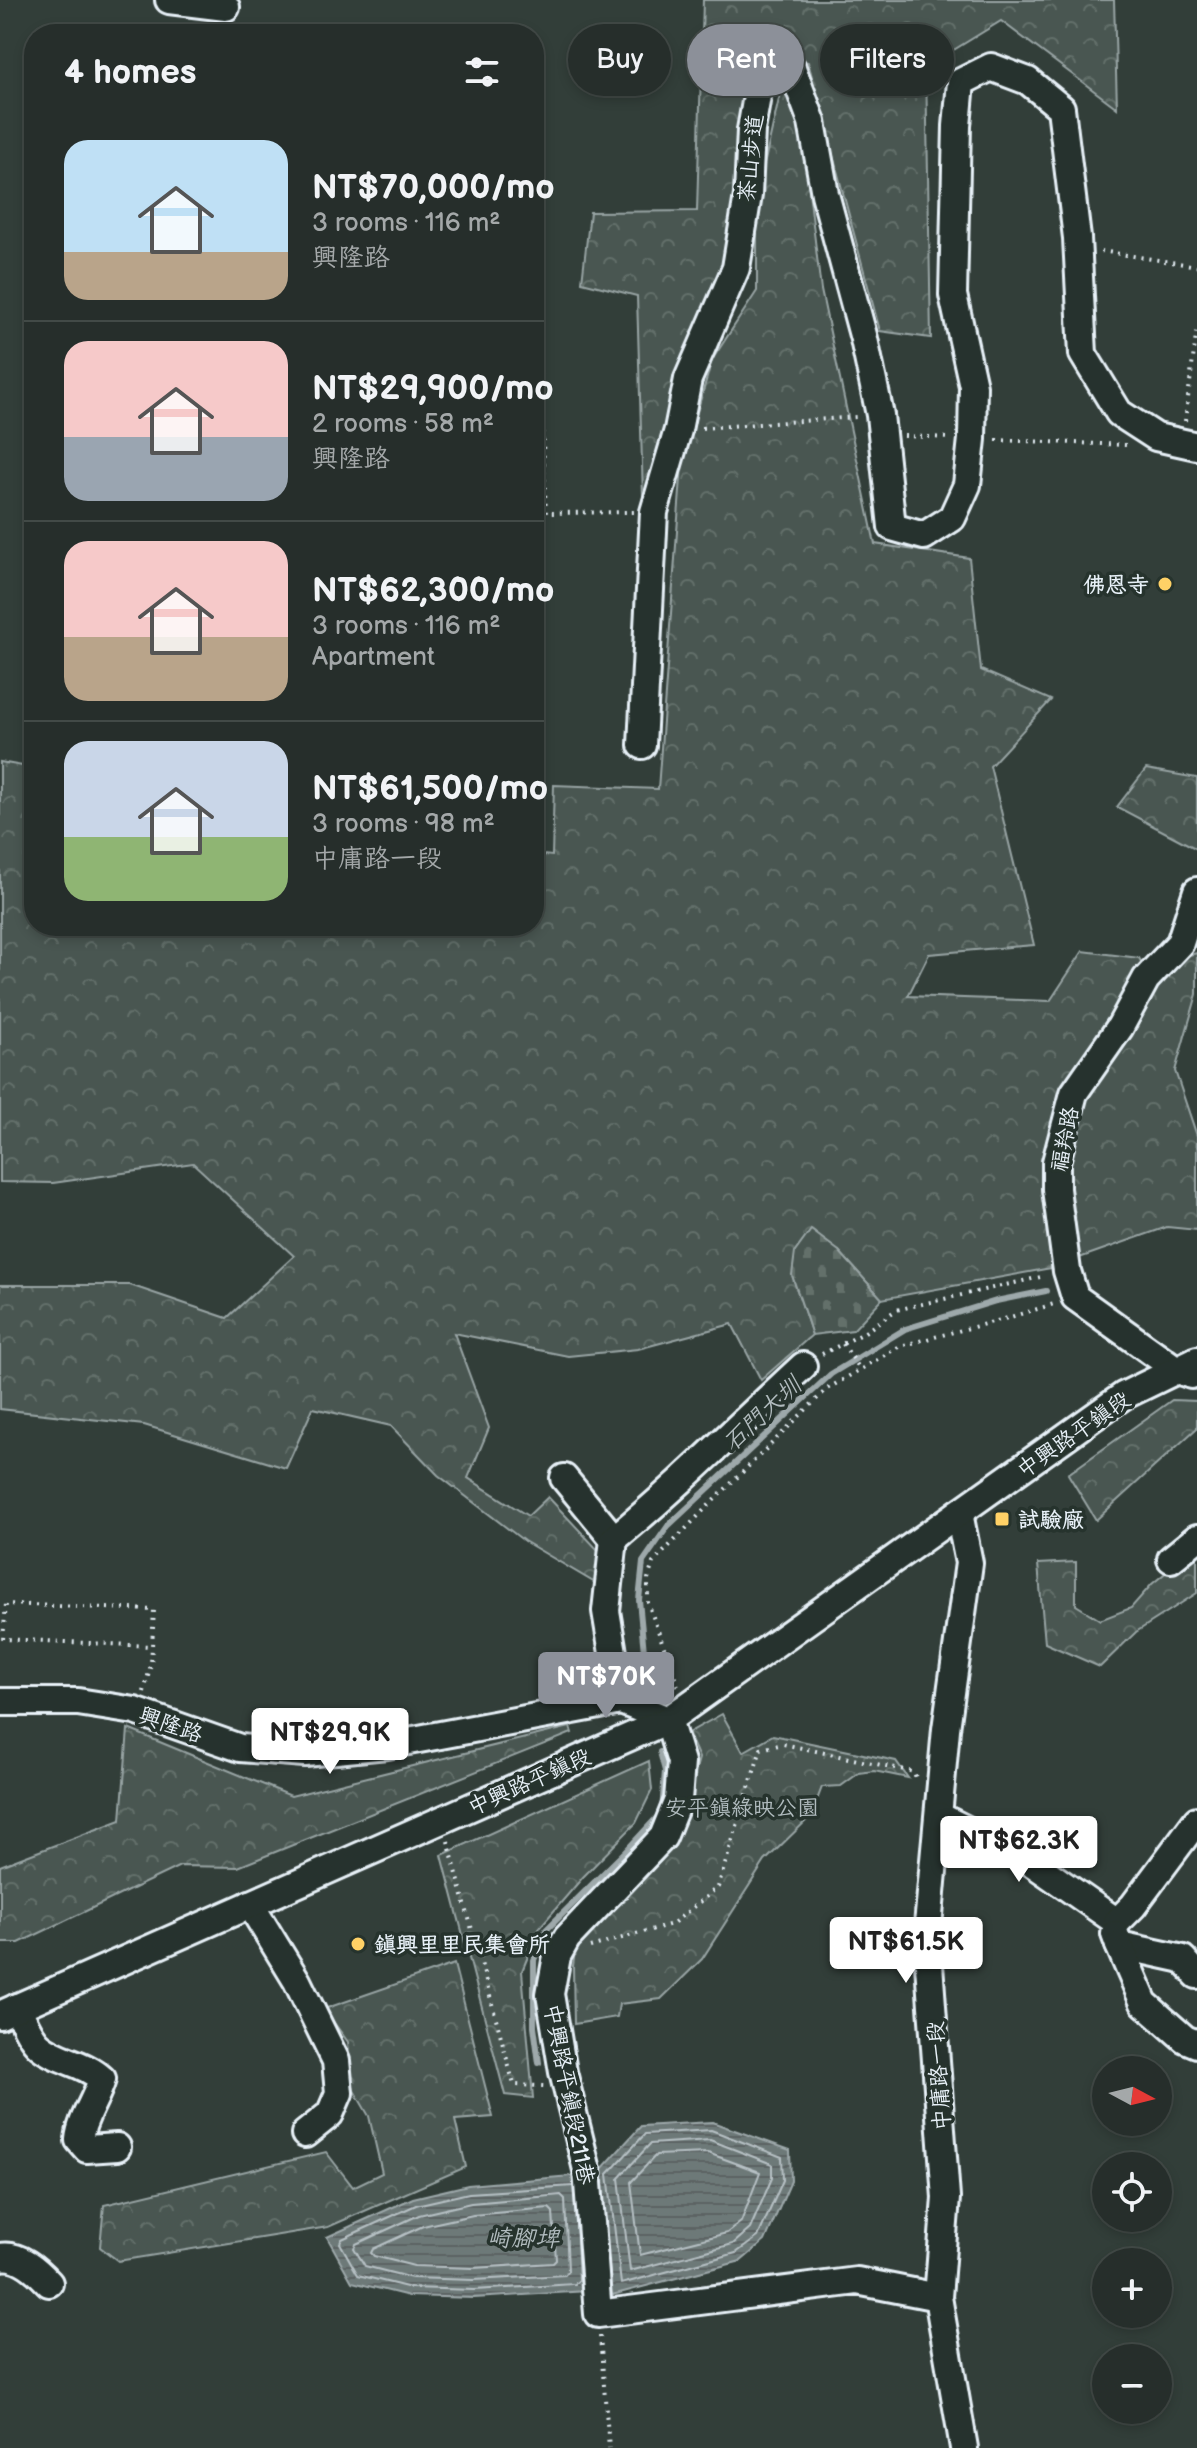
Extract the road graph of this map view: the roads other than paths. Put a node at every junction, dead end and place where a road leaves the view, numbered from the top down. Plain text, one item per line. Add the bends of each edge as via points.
1 (169, 0) edge
2 (226, 7) dead end
3 (1189, 445) edge
4 (642, 745) dead end
5 (1197, 891) edge
6 (1189, 941) edge
7 (803, 1366) road end
8 (1190, 1369) edge
9 (564, 1478) dead end
10 (959, 1513) junction
11 (1197, 1538) edge
12 (614, 1539) junction
13 (1171, 1559) dead end
14 (621, 1701) junction
15 (0, 1702) edge
16 (677, 1714) junction
17 (939, 1816) junction
18 (1197, 1820) edge
19 (250, 1904) junction
20 (1118, 1934) junction
21 (1197, 1975) edge
22 (8, 2011) edge
23 (1197, 2044) edge
24 (305, 2134) dead end
25 (117, 2147) dead end
26 (0, 2257) edge
27 (49, 2283) dead end
28 (938, 2297) junction
29 (964, 2448) edge

1 - 2 street
3 - 4 street, 茶山步道 via 1156,437 1119,413 1083,354 1078,248 1061,108 1028,81 991,67 961,82 957,126 953,295 973,386 967,485 952,518 924,536 892,527 880,415 812,122 792,68 761,73 736,268 688,379 654,512
5 - 6 street, 福羚路
6 - 8 street, 福羚路 via 1146,979 1074,1093 1056,1162 1056,1189 1075,1297
7 - 12 street
8 - 10 street, 中興路平鎮段 via 1123,1396
9 - 12 street
10 - 16 street, 中興路平鎮段
10 - 17 street, 中庸路一段 via 969,1563
11 - 13 street
12 - 14 street via 606,1611
14 - 15 street, 興隆路 via 387,1745 305,1753 240,1748 135,1711 78,1702
14 - 16 street
16 - 19 street, 中興路平鎮段
16 - 28 street, 中興路平鎮段211巷 via 678,1800 663,1837 567,1938 557,1956 550,1994 587,2170 598,2314 857,2281
17 - 20 street via 1031,1862
17 - 28 street, 中庸路一段 via 927,1937 946,2198
18 - 20 street
19 - 22 street, 中興路平鎮段
19 - 24 street via 297,1981 336,2061 339,2093 330,2114
20 - 21 street via 1183,1959
20 - 23 street via 1144,2003
22 - 25 street via 38,2045 102,2079 80,2124 79,2140 87,2149
26 - 27 street via 35,2268
28 - 29 street, 中庸路一段

